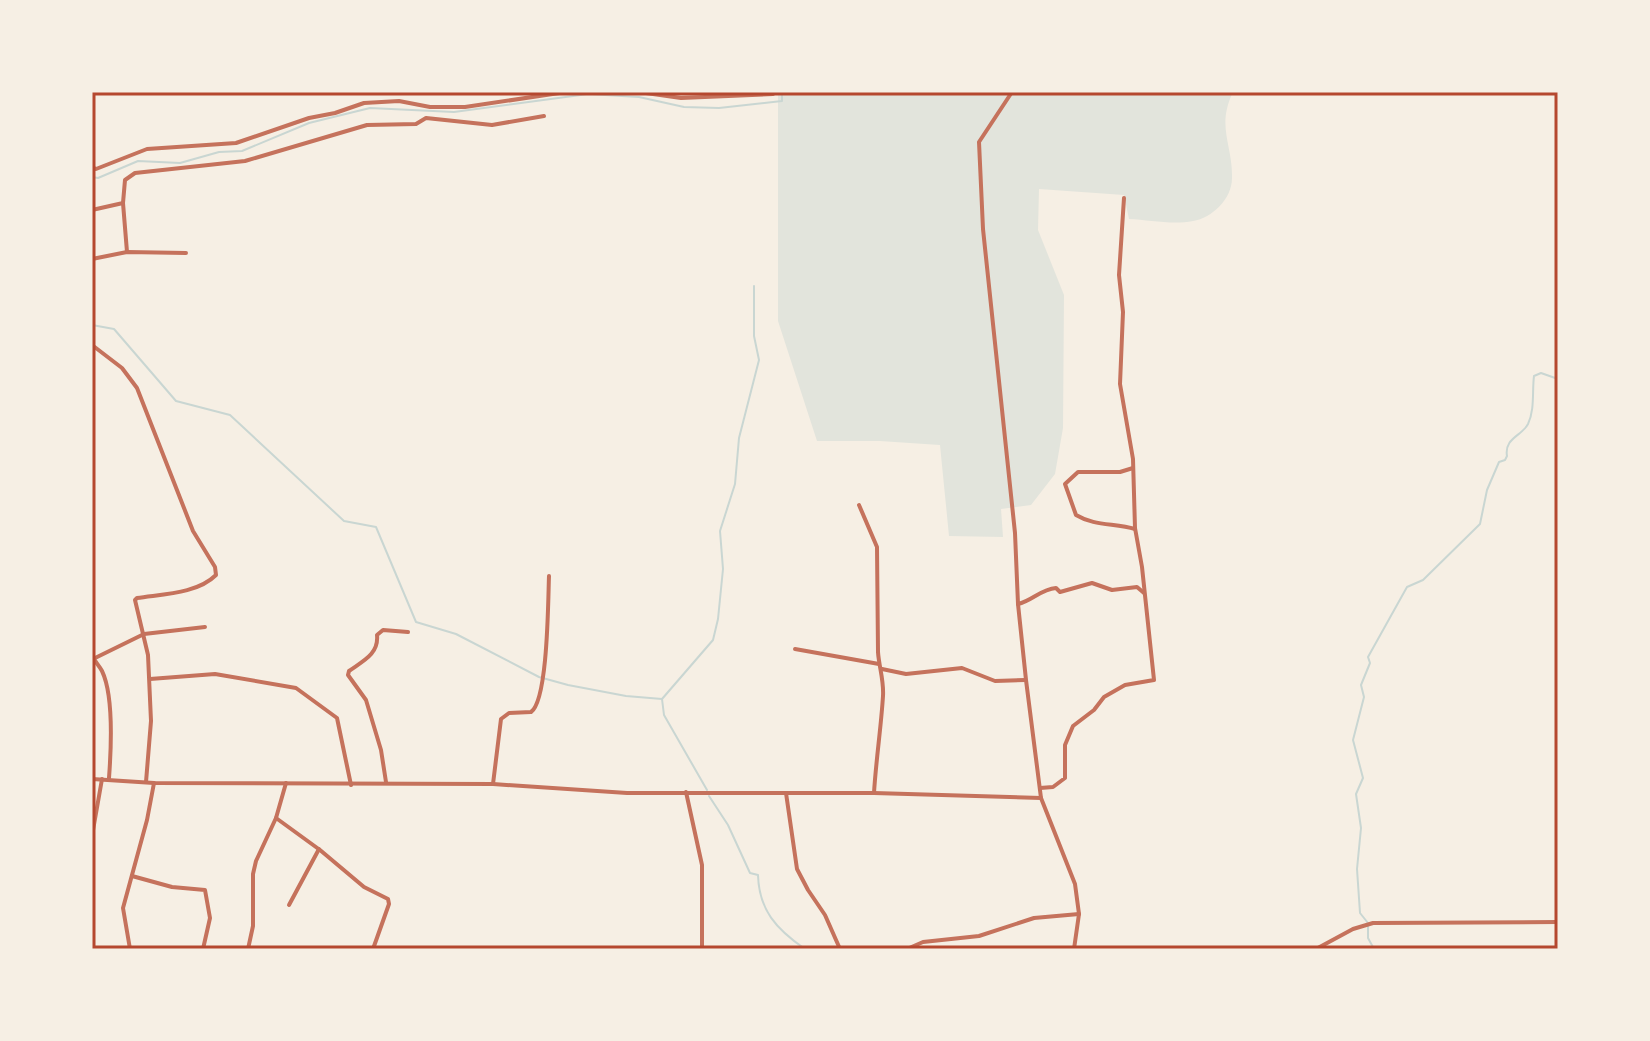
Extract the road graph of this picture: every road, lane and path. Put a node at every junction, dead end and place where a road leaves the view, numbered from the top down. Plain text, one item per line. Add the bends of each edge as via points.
1 (566, 92) edge
2 (639, 92) edge
3 (1012, 92) edge
4 (773, 94) dead end
5 (544, 116) dead end
6 (92, 167) edge
7 (1124, 198) dead end
8 (123, 203) junction
9 (92, 210) edge
10 (127, 252) junction
11 (186, 253) dead end
12 (92, 259) edge
13 (92, 345) edge
14 (1133, 468) junction
15 (859, 505) dead end
16 (1135, 529) junction
17 (549, 576) dead end
18 (1144, 593) junction
19 (1018, 604) junction
20 (205, 627) dead end
21 (408, 632) dead end
22 (144, 634) junction
23 (795, 649) dead end
24 (92, 658) edge
25 (879, 664) junction
26 (882, 669) junction
27 (150, 679) junction
28 (1026, 680) junction
29 (106, 778) junction
30 (92, 779) edge
31 (146, 782) junction
32 (386, 782) junction
33 (154, 783) junction
34 (286, 783) junction
35 (493, 784) junction
36 (351, 785) junction
37 (1040, 788) junction
38 (686, 792) junction
39 (786, 793) junction
40 (874, 793) junction
41 (1041, 798) junction
42 (276, 818) junction
43 (92, 836) edge
44 (319, 849) junction
45 (132, 876) junction
46 (289, 905) dead end
47 (1079, 914) junction
48 (1558, 922) edge
49 (130, 949) edge
50 (203, 949) edge
51 (248, 949) edge
52 (373, 949) edge
53 (702, 949) edge
54 (840, 949) edge
55 (907, 949) edge
56 (1074, 949) edge
57 (1316, 949) edge

1 - 6 street via 465,107 364,103 236,143 147,149
2 - 4 street via 681,98
3 - 19 street via 979,142
5 - 8 street via 492,125 426,118 416,124 376,124 245,161 135,173 125,180
7 - 14 street via 1120,384
8 - 9 street
8 - 10 street
10 - 11 street
10 - 12 street
13 - 22 street via 122,368 137,388 193,531 215,567 211,580 193,589 137,598 134,604
14 - 16 street
14 - 16 street via 1078,472 1065,484 1076,515
15 - 25 street via 877,547
16 - 18 street
17 - 35 street via 543,682 535,710 501,719
18 - 19 street via 1137,587 1112,590 1092,583 1060,592 1051,588
18 - 37 street via 1154,680 1125,685 1073,726 1065,745 1065,778
19 - 28 street
20 - 22 street
21 - 32 street via 383,630 373,653 348,675 366,700
22 - 24 street
22 - 27 street
23 - 25 street
24 - 29 street via 106,687 112,747
25 - 26 street
26 - 28 street via 906,674 962,668 995,681
26 - 40 street
27 - 31 street
27 - 36 street via 215,674 296,688 337,718
28 - 37 street
29 - 30 street
29 - 31 street
29 - 43 street
31 - 33 street
32 - 35 street
32 - 36 street
33 - 34 street
33 - 45 street
34 - 36 street
34 - 42 street
35 - 38 street
37 - 41 street
38 - 39 street
38 - 53 street via 702,865
39 - 40 street
39 - 54 street via 797,869
40 - 41 street
41 - 47 street via 1067,858
42 - 44 street
42 - 51 street via 253,874
44 - 46 street
44 - 52 street via 364,887 388,899
45 - 49 street via 123,908
45 - 50 street via 205,890 210,918
47 - 55 street via 1034,918 979,936 923,942
47 - 56 street
48 - 57 street via 1373,923

